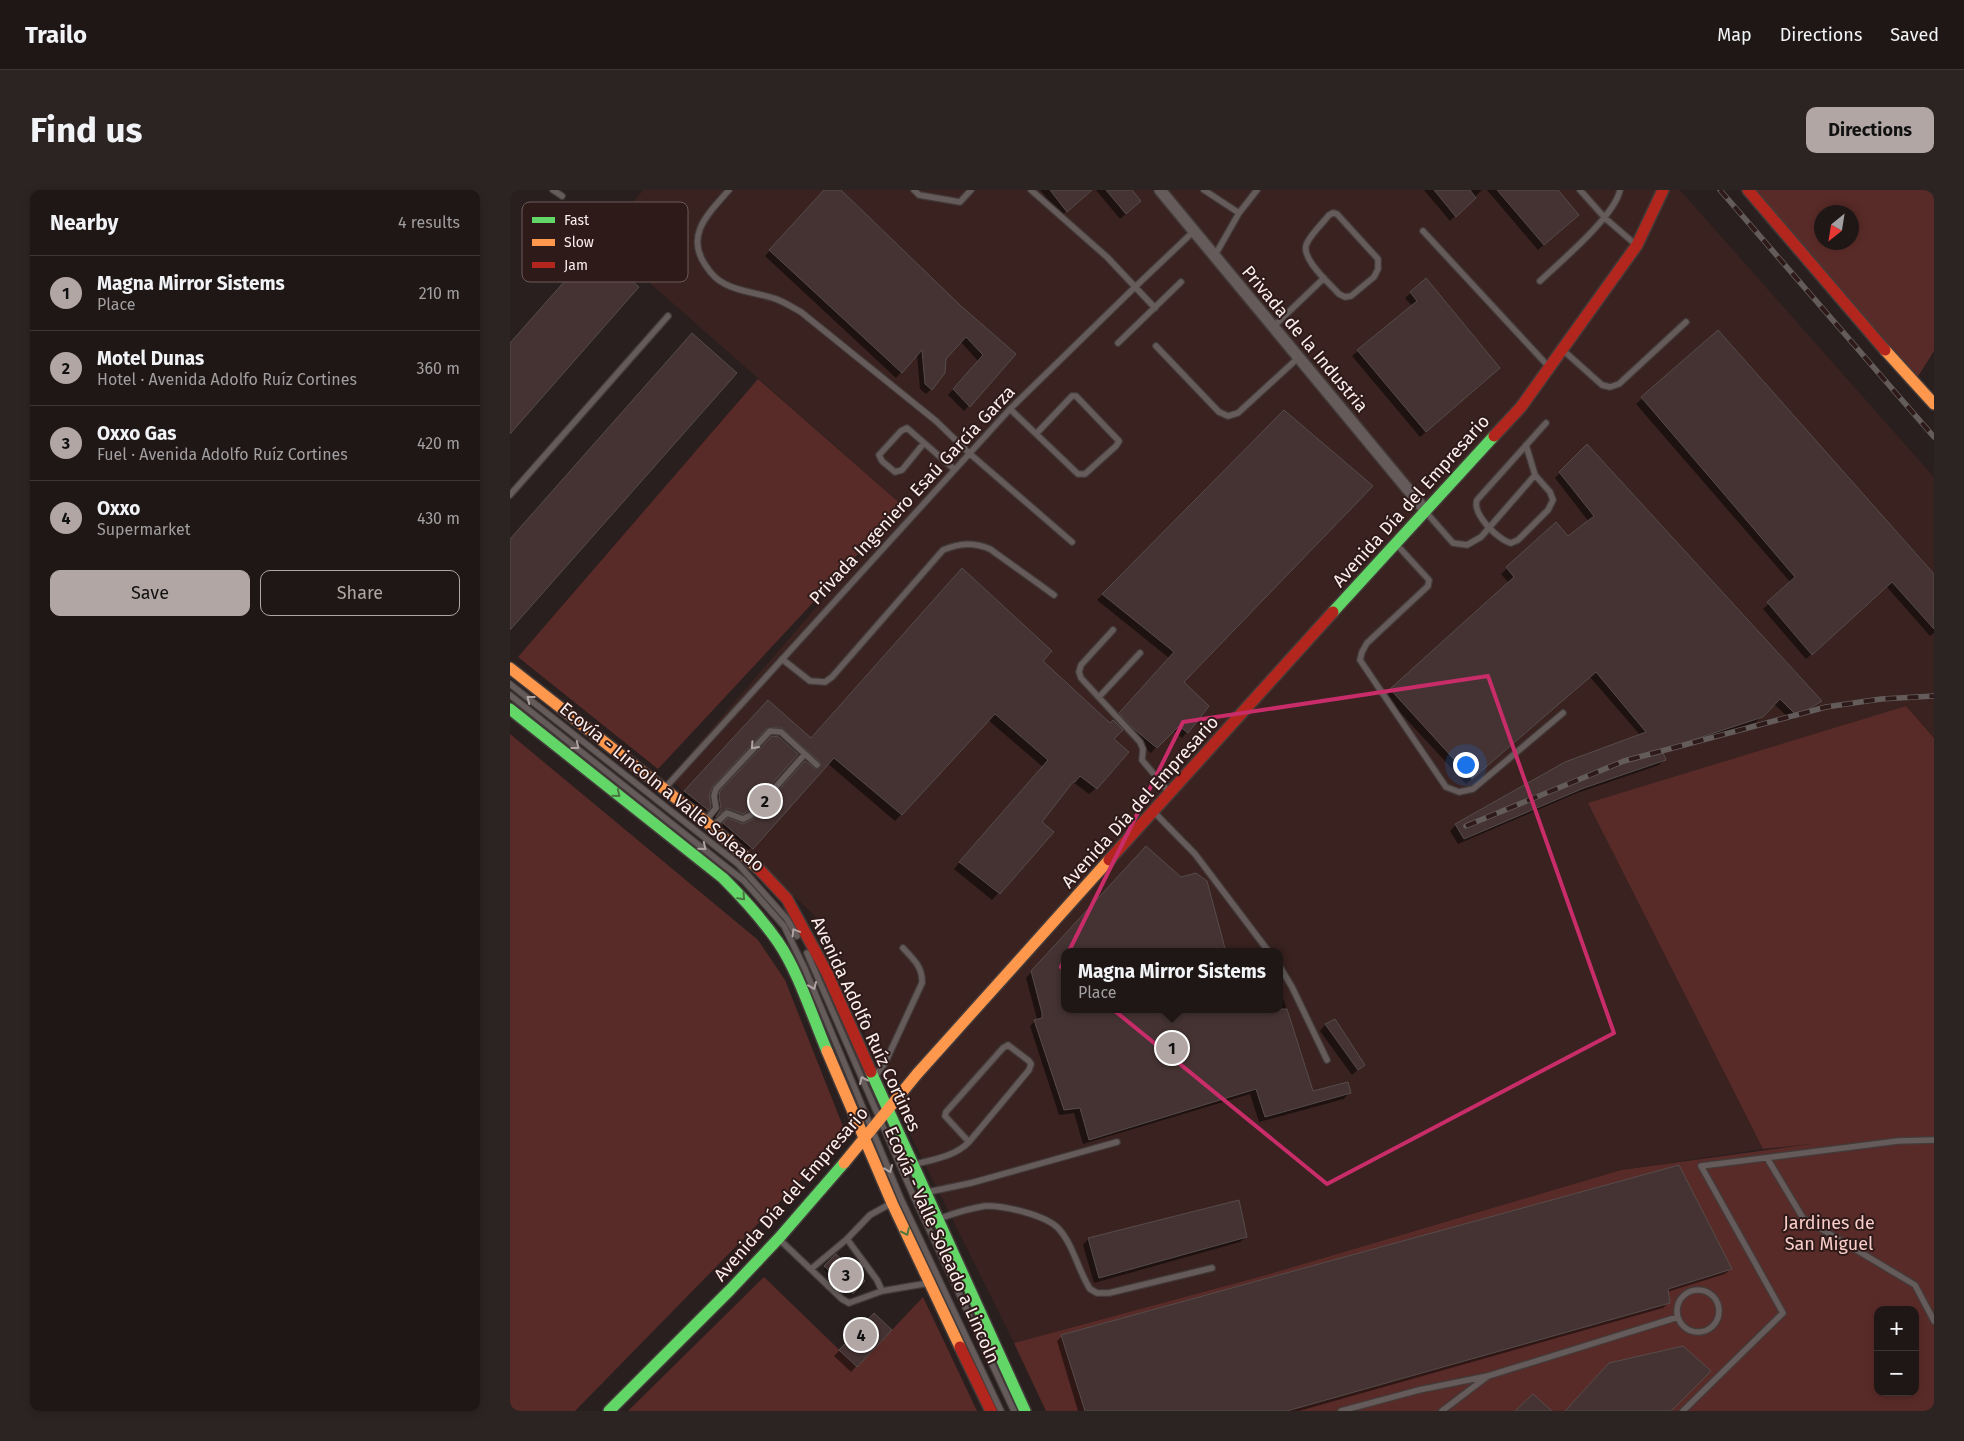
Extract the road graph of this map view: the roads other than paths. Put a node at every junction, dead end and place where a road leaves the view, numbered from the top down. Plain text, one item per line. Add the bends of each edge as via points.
1 (553, 190) edge
2 (729, 190) edge
3 (914, 190) edge
4 (971, 190) edge
5 (1031, 190) edge
6 (1160, 190) edge
7 (1204, 190) edge
8 (1257, 190) edge
9 (1580, 190) edge
10 (1620, 190) edge
11 (1663, 190) edge
12 (1748, 190) edge
13 (562, 196) dead end
14 (1240, 213) junction
15 (1605, 218) junction
16 (1194, 231) junction
17 (1423, 231) dead end
18 (1637, 245) junction
19 (1214, 257) junction
20 (1324, 278) junction
21 (1540, 281) dead end
22 (1181, 282) dead end
23 (1134, 288) junction
24 (1154, 308) junction
25 (668, 316) dead end
26 (1686, 322) dead end
27 (1273, 327) junction
28 (1118, 343) dead end
29 (1156, 346) dead end
30 (1563, 350) junction
31 (1298, 358) junction
32 (1550, 368) junction
33 (1934, 404) edge
34 (1010, 409) junction
35 (1546, 423) dead end
36 (1036, 434) junction
37 (924, 443) junction
38 (1526, 445) junction
39 (969, 452) junction
40 (954, 469) junction
41 (1535, 475) junction
42 (510, 495) edge
43 (1425, 510) junction
44 (1489, 528) junction
45 (1072, 542) dead end
46 (1396, 543) junction
47 (1054, 595) dead end
48 (1113, 630) dead end
49 (1140, 653) dead end
50 (782, 659) junction
51 (510, 668) edge
52 (510, 684) edge
53 (510, 694) edge
54 (1099, 697) junction
55 (510, 709) edge
56 (1563, 713) dead end
57 (804, 755) junction
58 (817, 765) dead end
59 (664, 789) junction
60 (1170, 794) junction
61 (1154, 812) junction
62 (708, 824) junction
63 (802, 943) dead end
64 (903, 948) dead end
65 (1266, 948) edge
66 (805, 950) dead end
67 (1283, 971) edge
68 (1326, 1060) dead end
69 (873, 1079) junction
70 (883, 1115) junction
71 (872, 1129) junction
72 (864, 1139) junction
73 (1934, 1140) edge
74 (969, 1142) junction
75 (1117, 1142) dead end
76 (1767, 1158) junction
77 (912, 1166) junction
78 (926, 1192) junction
79 (892, 1203) junction
80 (937, 1220) junction
81 (779, 1238) junction
82 (847, 1239) junction
83 (863, 1263) junction
84 (1212, 1268) dead end
85 (811, 1269) junction
86 (930, 1283) junction
87 (828, 1286) junction
88 (882, 1291) junction
89 (1678, 1318) junction
90 (1934, 1321) edge
91 (1488, 1376) junction
92 (609, 1411) edge
93 (991, 1411) edge
94 (1001, 1411) edge
95 (1014, 1411) edge
96 (1025, 1411) edge
97 (1341, 1411) edge
98 (1442, 1411) edge
99 (1683, 1411) edge

1 - 13 lane
2 - 39 lane via 706,216 699,231 700,258 710,272 725,284 776,299 801,312 936,421
3 - 4 lane via 919,195 960,202
5 - 23 lane via 1107,257
6 - 16 street, Privada de la Industria
7 - 14 lane
8 - 14 lane
9 - 15 lane
10 - 15 lane
11 - 18 street, Avenida Día del Empresario
12 - 33 street
14 - 19 lane
15 - 18 lane
15 - 21 lane
16 - 19 street, Privada de la Industria
16 - 23 lane, Privada Ingeniero Esaú García Garza
17 - 32 lane
18 - 30 street, Avenida Día del Empresario
19 - 27 street, Privada de la Industria
20 - 20 lane via 1309,260 1306,244 1334,213 1378,259 1378,269 1351,296 1338,294
20 - 27 lane
22 - 24 lane
23 - 24 lane
23 - 34 lane, Privada Ingeniero Esaú García Garza
24 - 28 lane
25 - 42 lane
26 - 30 lane via 1619,384 1602,385
27 - 31 street, Privada de la Industria
29 - 31 lane via 1219,412 1228,416 1238,412
30 - 32 street, Avenida Día del Empresario
31 - 43 street, Privada de la Industria
32 - 43 street, Avenida Día del Empresario via 1521,407
34 - 36 lane
34 - 39 lane, Privada Ingeniero Esaú García Garza
35 - 38 lane
36 - 36 lane via 1078,474 1085,474 1119,441 1076,396 1072,396
37 - 37 lane via 907,428 879,456 895,472 902,470
37 - 40 lane
38 - 41 lane
38 - 44 lane via 1477,500 1477,512
39 - 40 lane, Privada Ingeniero Esaú García Garza
39 - 45 lane
40 - 50 lane, Privada Ingeniero Esaú García Garza
41 - 44 lane
41 - 44 lane via 1553,500 1548,510 1511,543
43 - 44 lane via 1453,542 1467,545
43 - 46 street, Avenida Día del Empresario
46 - 56 lane via 1425,574 1428,586 1367,643 1360,660 1446,786 1459,792 1473,789
46 - 60 street, Avenida Día del Empresario
47 - 50 lane via 990,549 979,544 957,544 943,550 825,682 810,681
48 - 54 lane via 1081,665 1079,672
49 - 54 lane
50 - 59 lane, Privada Ingeniero Esaú García Garza
51 - 59 street, Avenida Adolfo Ruíz Cortines
63 -> 52 lane, Ecovía - Lincoln a Valle Soleado via 787,919 738,864
53 -> 71 lane, Ecovía - Valle Soleado a Lincoln via 744,881 768,906 784,926 805,968
54 - 60 lane via 1140,742 1142,760
55 -> 72 street via 723,878 751,907 779,943 797,979
57 - 58 lane
57 - 62 lane via 755,812 743,819 727,813
57 -> 62 lane via 781,732 766,733 716,789 716,808
59 - 62 street, Avenida Adolfo Ruíz Cortines
60 - 61 street, Avenida Día del Empresario
61 - 65 lane via 1195,854
61 - 70 street, Avenida Día del Empresario
62 - 69 street, Avenida Adolfo Ruíz Cortines via 758,868 787,899 828,973
64 - 69 lane via 918,965 922,983 885,1063
70 -> 66 lane
67 - 68 lane
69 - 70 street, Avenida Adolfo Ruíz Cortines
70 - 71 street, Avenida Día del Empresario
70 - 77 street, Avenida Adolfo Ruíz Cortines
70 - 95 lane via 913,1195
71 - 72 street, Avenida Día del Empresario
71 -> 94 lane, Ecovía - Valle Soleado a Lincoln
72 - 79 street
72 - 81 street, Avenida Día del Empresario
73 - 76 lane via 1898,1141
74 - 74 lane via 1031,1066 1008,1045 946,1112 948,1121
74 - 77 lane via 962,1150
75 - 78 lane via 972,1183
76 - 90 lane via 1803,1218 1915,1285
76 - 99 lane via 1701,1166 1783,1313
77 - 78 street, Avenida Adolfo Ruíz Cortines
78 - 80 street, Avenida Adolfo Ruíz Cortines
79 - 82 lane via 870,1215
79 -> 86 street
80 - 84 lane via 986,1206 1039,1217 1057,1228 1090,1289 1097,1293 1109,1293
80 - 96 street, Avenida Adolfo Ruíz Cortines
81 - 85 lane
81 - 92 street, Avenida Día del Empresario
82 - 83 lane
82 - 85 lane
83 - 87 lane
83 - 88 lane
85 - 87 lane
86 - 88 lane
86 - 93 street
87 - 88 lane via 849,1303
89 - 89 lane via 1692,1331 1706,1330 1716,1321 1719,1308 1712,1295 1692,1290 1681,1298
89 - 91 lane
91 - 97 lane
91 - 98 lane

